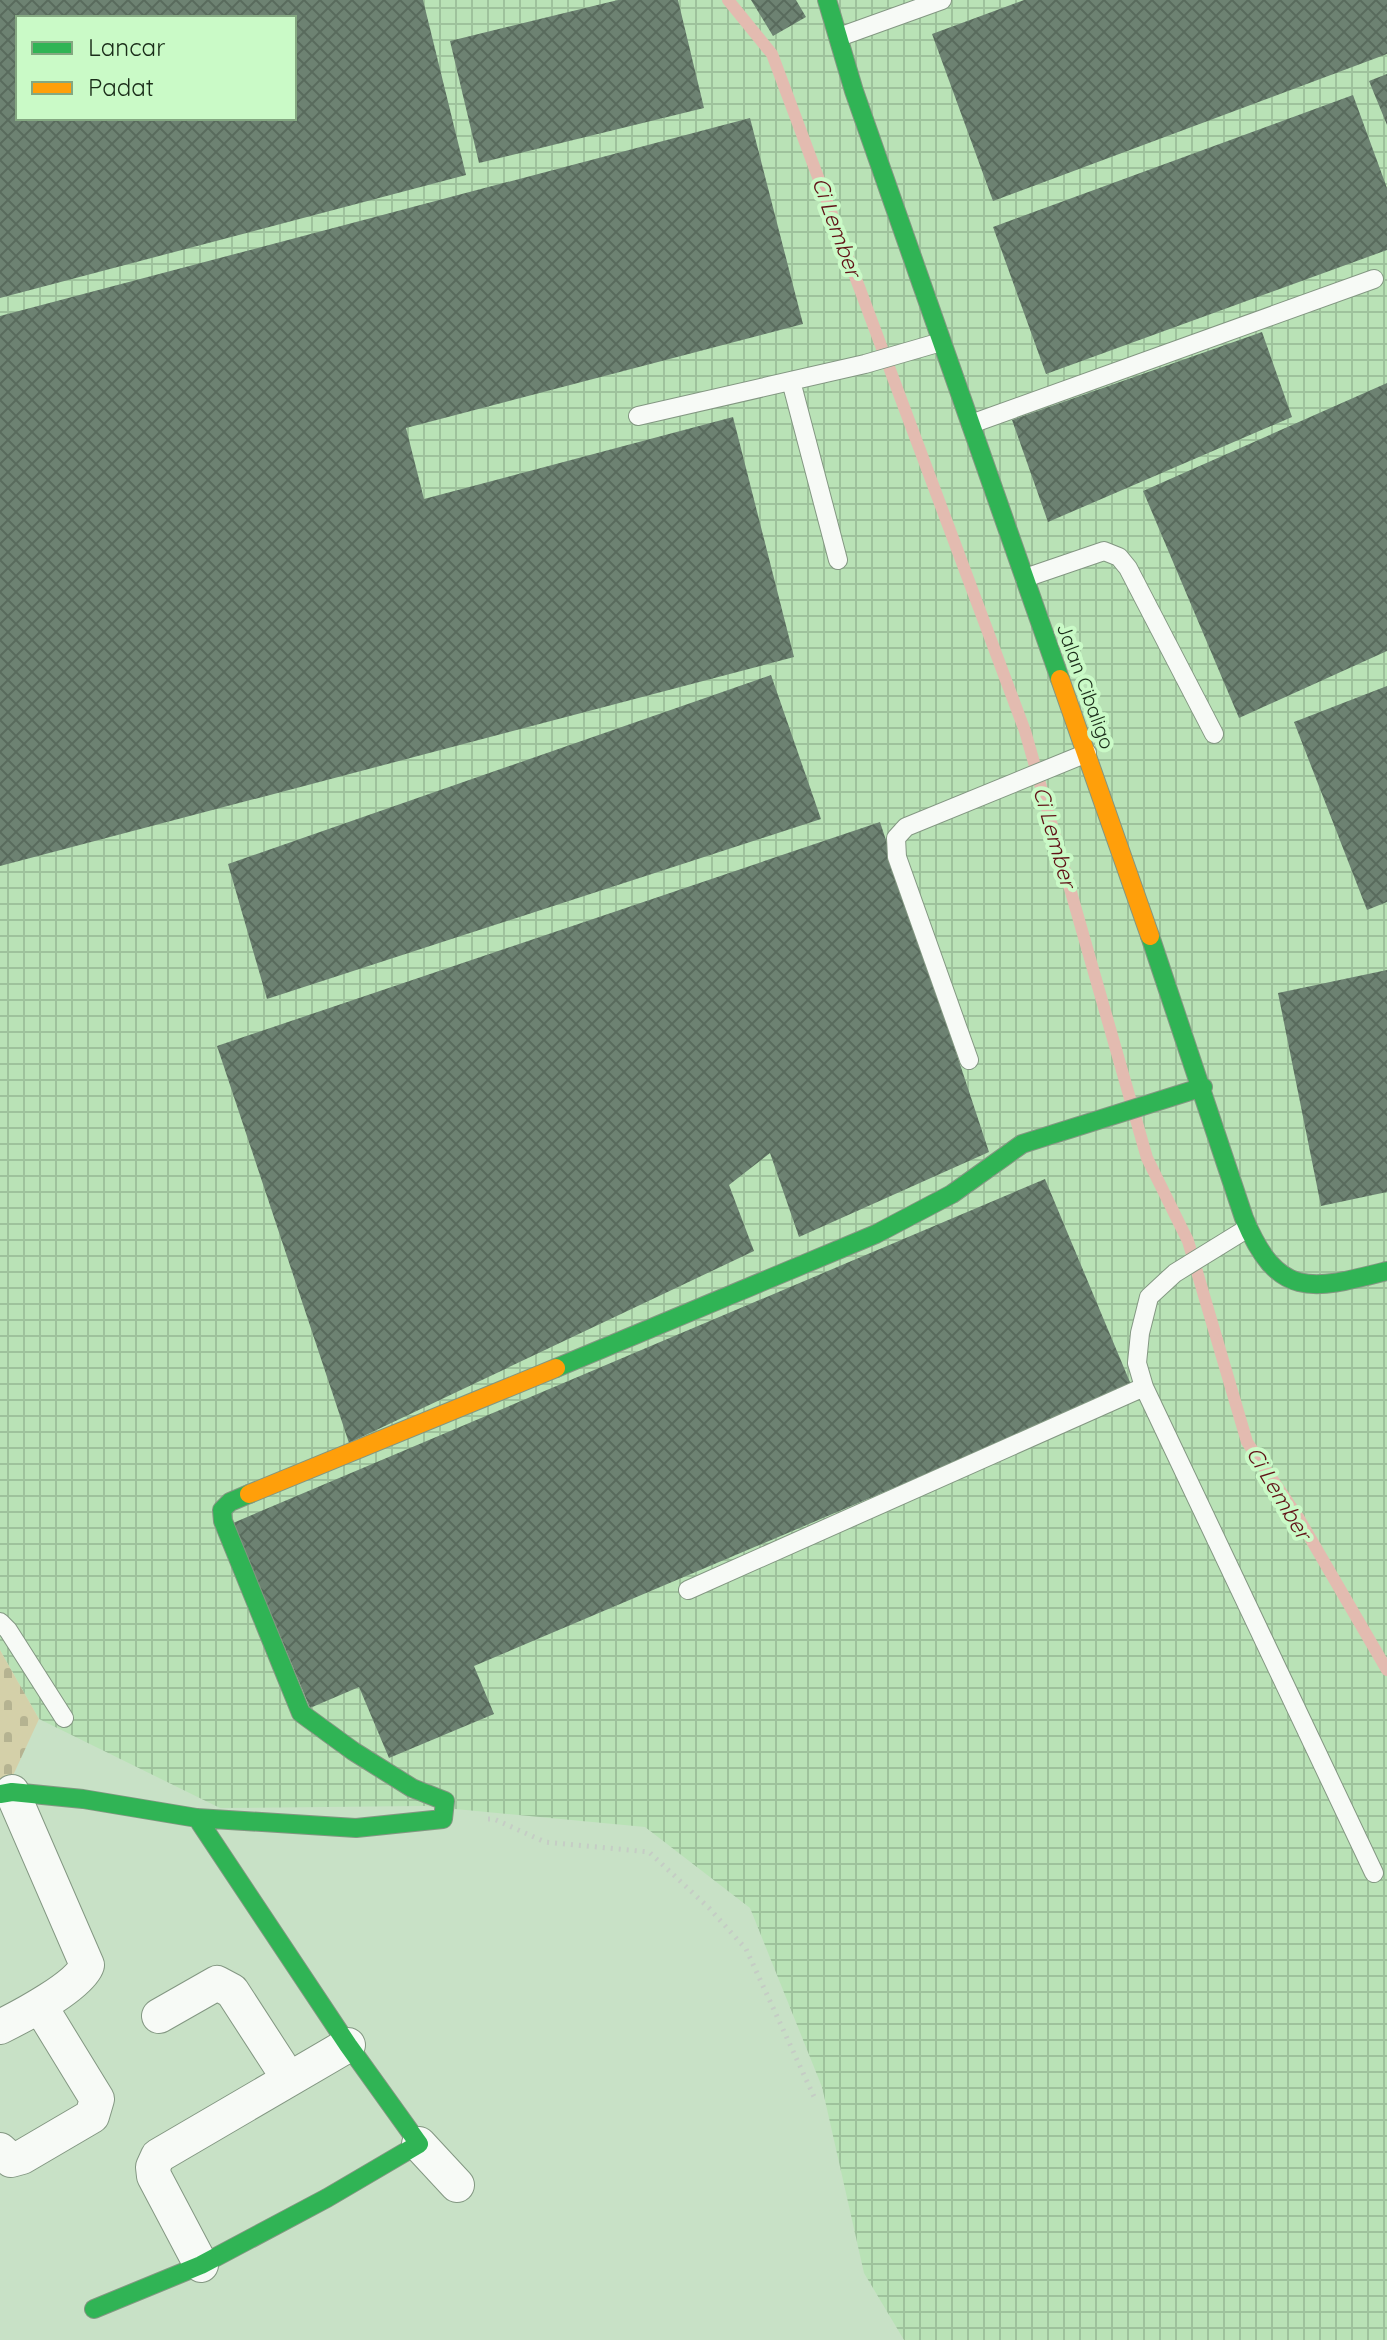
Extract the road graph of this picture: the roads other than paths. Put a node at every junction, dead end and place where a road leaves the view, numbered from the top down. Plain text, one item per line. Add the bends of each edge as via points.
1 (827, 0) edge
2 (942, 0) edge
3 (839, 37) junction
4 (1374, 279) dead end
5 (941, 342) junction
6 (791, 381) junction
7 (638, 416) dead end
8 (971, 424) junction
9 (838, 560) dead end
10 (1023, 578) junction
11 (1214, 734) dead end
12 (1087, 753) junction
13 (969, 1060) dead end
14 (1203, 1087) junction
15 (1248, 1228) junction
16 (1387, 1271) edge
17 (1144, 1387) junction
18 (688, 1590) dead end
19 (0, 1622) edge
20 (64, 1718) dead end
21 (6, 1793) edge
22 (197, 1818) junction
23 (1374, 1873) dead end
24 (40, 2006) junction
25 (159, 2016) dead end
26 (0, 2027) edge
27 (348, 2045) junction
28 (289, 2079) junction
29 (419, 2144) junction
30 (0, 2150) edge
31 (457, 2185) dead end
32 (201, 2265) junction
33 (94, 2309) dead end

1 - 3 street, Jalan Cibaligo
2 - 3 lane
3 - 5 street, Jalan Cibaligo
4 - 8 lane
5 - 6 lane
5 - 8 street, Jalan Cibaligo
6 - 7 lane
6 - 9 lane
8 - 10 street, Jalan Cibaligo
10 - 11 lane via 1104,551 1119,557
10 - 12 street, Jalan Cibaligo
12 - 13 lane via 906,827 896,838 897,857
12 - 14 street, Jalan Cibaligo
14 - 15 street, Jalan Cibaligo
14 - 22 street via 1022,1144 904,1222 230,1502 222,1510 223,1521 301,1713 412,1788 445,1801 443,1819 356,1828
15 - 16 street, Jalan Cibaligo via 1266,1262 1284,1279 1303,1286
15 - 17 lane via 1149,1297 1137,1363
17 - 18 lane
17 - 23 lane
19 - 20 lane
21 - 22 street via 83,1799
21 - 24 street via 87,1965 83,1974
22 - 27 street
24 - 26 street
24 - 30 street via 97,2106 92,2116 22,2157 11,2160
25 - 28 street via 224,1984
27 - 28 street
27 - 29 street
28 - 32 street via 158,2156 154,2176
29 - 31 street
29 - 32 street
32 - 33 street

